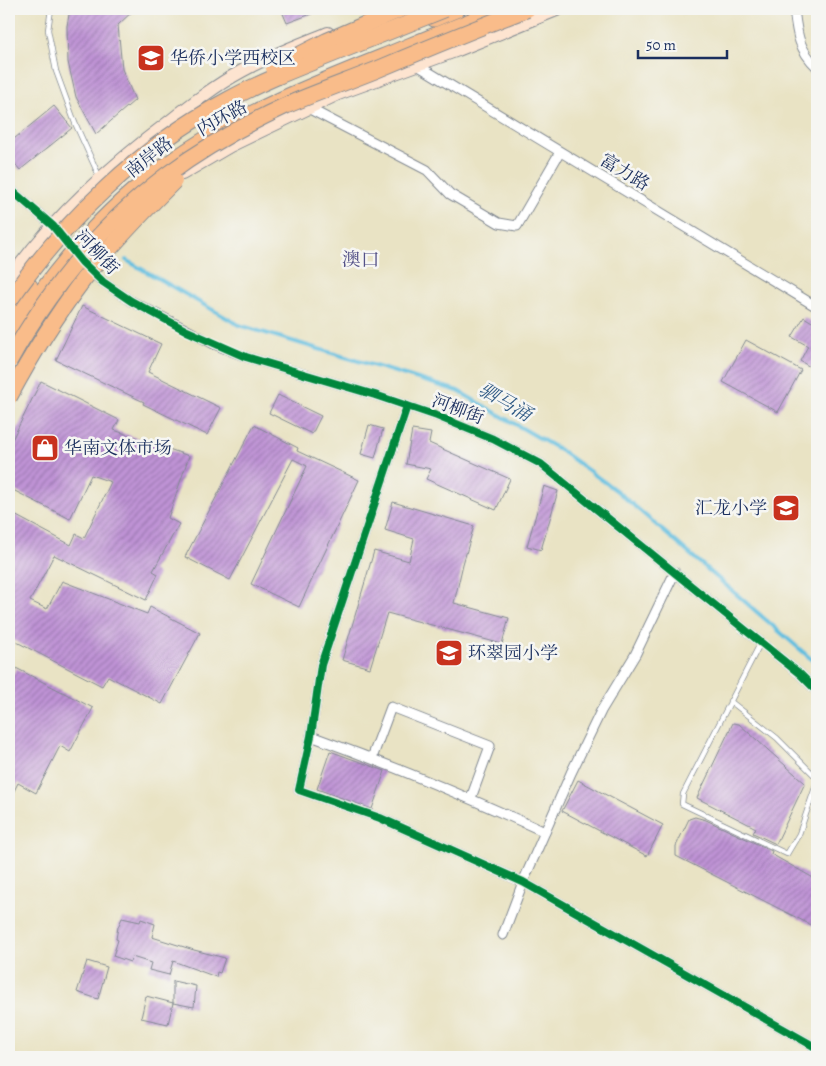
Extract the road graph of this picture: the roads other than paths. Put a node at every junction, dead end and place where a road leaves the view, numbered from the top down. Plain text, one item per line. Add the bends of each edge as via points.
1 (52, 9) edge
2 (389, 9) edge
3 (401, 9) edge
4 (500, 9) edge
5 (527, 9) edge
6 (559, 9) edge
7 (794, 9) edge
8 (451, 10) edge
9 (364, 18) junction
10 (336, 58) junction
11 (417, 65) junction
12 (817, 67) edge
13 (298, 91) junction
14 (228, 104) junction
15 (306, 108) junction
16 (183, 111) junction
17 (209, 147) junction
18 (560, 152) junction
19 (183, 173) junction
20 (100, 179) junction
21 (9, 188) edge
22 (114, 213) junction
23 (53, 226) junction
24 (74, 252) junction
25 (19, 267) junction
26 (9, 280) edge
27 (40, 283) junction
28 (9, 301) edge
29 (817, 307) edge
30 (9, 316) edge
31 (9, 341) edge
32 (9, 361) edge
33 (9, 370) edge
34 (9, 397) edge
35 (407, 406) junction
36 (675, 572) junction
37 (761, 642) junction
38 (817, 691) edge
39 (730, 701) junction
40 (311, 736) junction
41 (372, 758) junction
42 (817, 780) edge
43 (471, 798) junction
44 (545, 832) junction
45 (523, 882) junction
46 (502, 935) dead end
47 (817, 1048) edge

1 - 20 lane via 48,30 56,71
2 - 9 main road
3 - 14 highway, bridge via 283,63 254,80
4 - 13 main road, 南岸路
5 - 17 highway, 内环路, bridge via 284,106
6 - 11 main road
7 - 12 street via 800,43
8 - 10 main road, 南岸路
8 - 14 highway, 内环路, bridge via 288,72
9 - 10 main road
9 - 16 main road via 242,71
10 - 14 main road, 南岸路
11 - 15 main road
11 - 18 street, 富力路
13 - 15 street
13 - 22 main road, 南岸路 via 233,122 165,165
14 - 16 main road
14 - 24 main road, 南岸路 via 140,169 103,202
14 - 28 highway, 内环路, bridge via 188,123 105,189 55,240
15 - 18 street via 427,170 450,194 499,223 516,226
15 - 19 main road
16 - 20 main road
17 - 19 highway, bridge
17 - 32 highway, 内环路, bridge via 148,191 92,243 50,296
18 - 29 street, 富力路
19 - 22 main road
19 - 34 highway, bridge via 84,280 29,359
20 - 23 main road
21 - 23 street, 河柳街
22 - 24 main road, 南岸路
23 - 24 street, 河柳街
23 - 25 main road
24 - 27 main road, 南岸路
24 - 33 main road via 44,313
24 - 35 street, 河柳街 via 103,282 131,301 216,345
25 - 26 main road
25 - 27 street
27 - 30 main road, 南岸路
27 - 31 main road, 南岸路
35 - 36 street, 河柳街 via 493,439 541,464
35 - 40 street via 321,665
36 - 37 street, 河柳街
36 - 44 street via 635,655 601,710
37 - 38 street, 河柳街
37 - 39 lane
39 - 42 lane via 777,738
39 - 42 lane via 683,794 682,804 787,854 799,834
40 - 41 street
40 - 45 street via 299,790 380,818
41 - 43 street
41 - 43 street via 391,707 490,746
43 - 44 street
44 - 45 street
45 - 46 street
45 - 47 street

